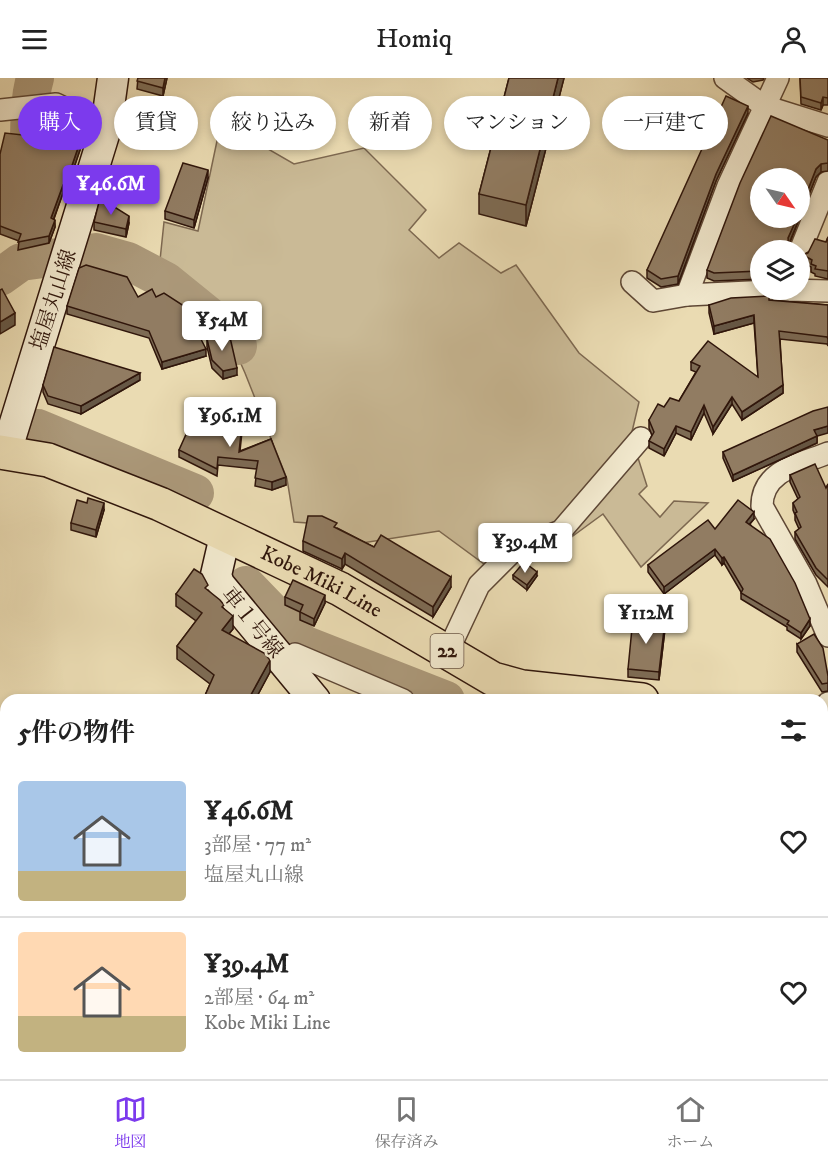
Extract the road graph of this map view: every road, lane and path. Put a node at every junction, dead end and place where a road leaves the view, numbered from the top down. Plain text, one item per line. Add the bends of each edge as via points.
1 (113, 78) edge
2 (725, 78) edge
3 (778, 78) edge
4 (764, 106) junction
5 (0, 110) edge
6 (828, 126) edge
7 (106, 128) junction
8 (828, 182) edge
9 (804, 240) edge
10 (632, 282) dead end
11 (810, 291) edge
12 (828, 291) edge
13 (750, 292) edge
14 (687, 295) junction
15 (641, 438) dead end
16 (3, 452) edge
17 (828, 453) edge
18 (225, 536) junction
19 (827, 632) edge
20 (448, 651) junction
21 (283, 661) junction
22 (310, 694) edge
23 (389, 694) edge
24 (587, 694) edge

1 - 7 street, 塩屋丸山線
2 - 4 street
3 - 4 street
4 - 6 street
4 - 14 street via 728,186
5 - 7 street via 56,104
7 - 16 street, 塩屋丸山線
8 - 9 street
10 - 14 street via 653,301
11 - 12 street
13 - 14 street
15 - 20 street via 561,531 514,550 479,585
16 - 18 main road, Kobe Miki Line / 22 via 48,460 160,504
17 - 19 street via 774,475 762,495 762,506 806,584
18 - 20 main road, Kobe Miki Line / 22 via 340,589
18 - 21 street, 車１号線 via 216,575 219,584
20 - 24 main road, Kobe Miki Line / 22 via 493,679 522,687
21 - 22 street, 車１号線
21 - 23 street via 295,654

